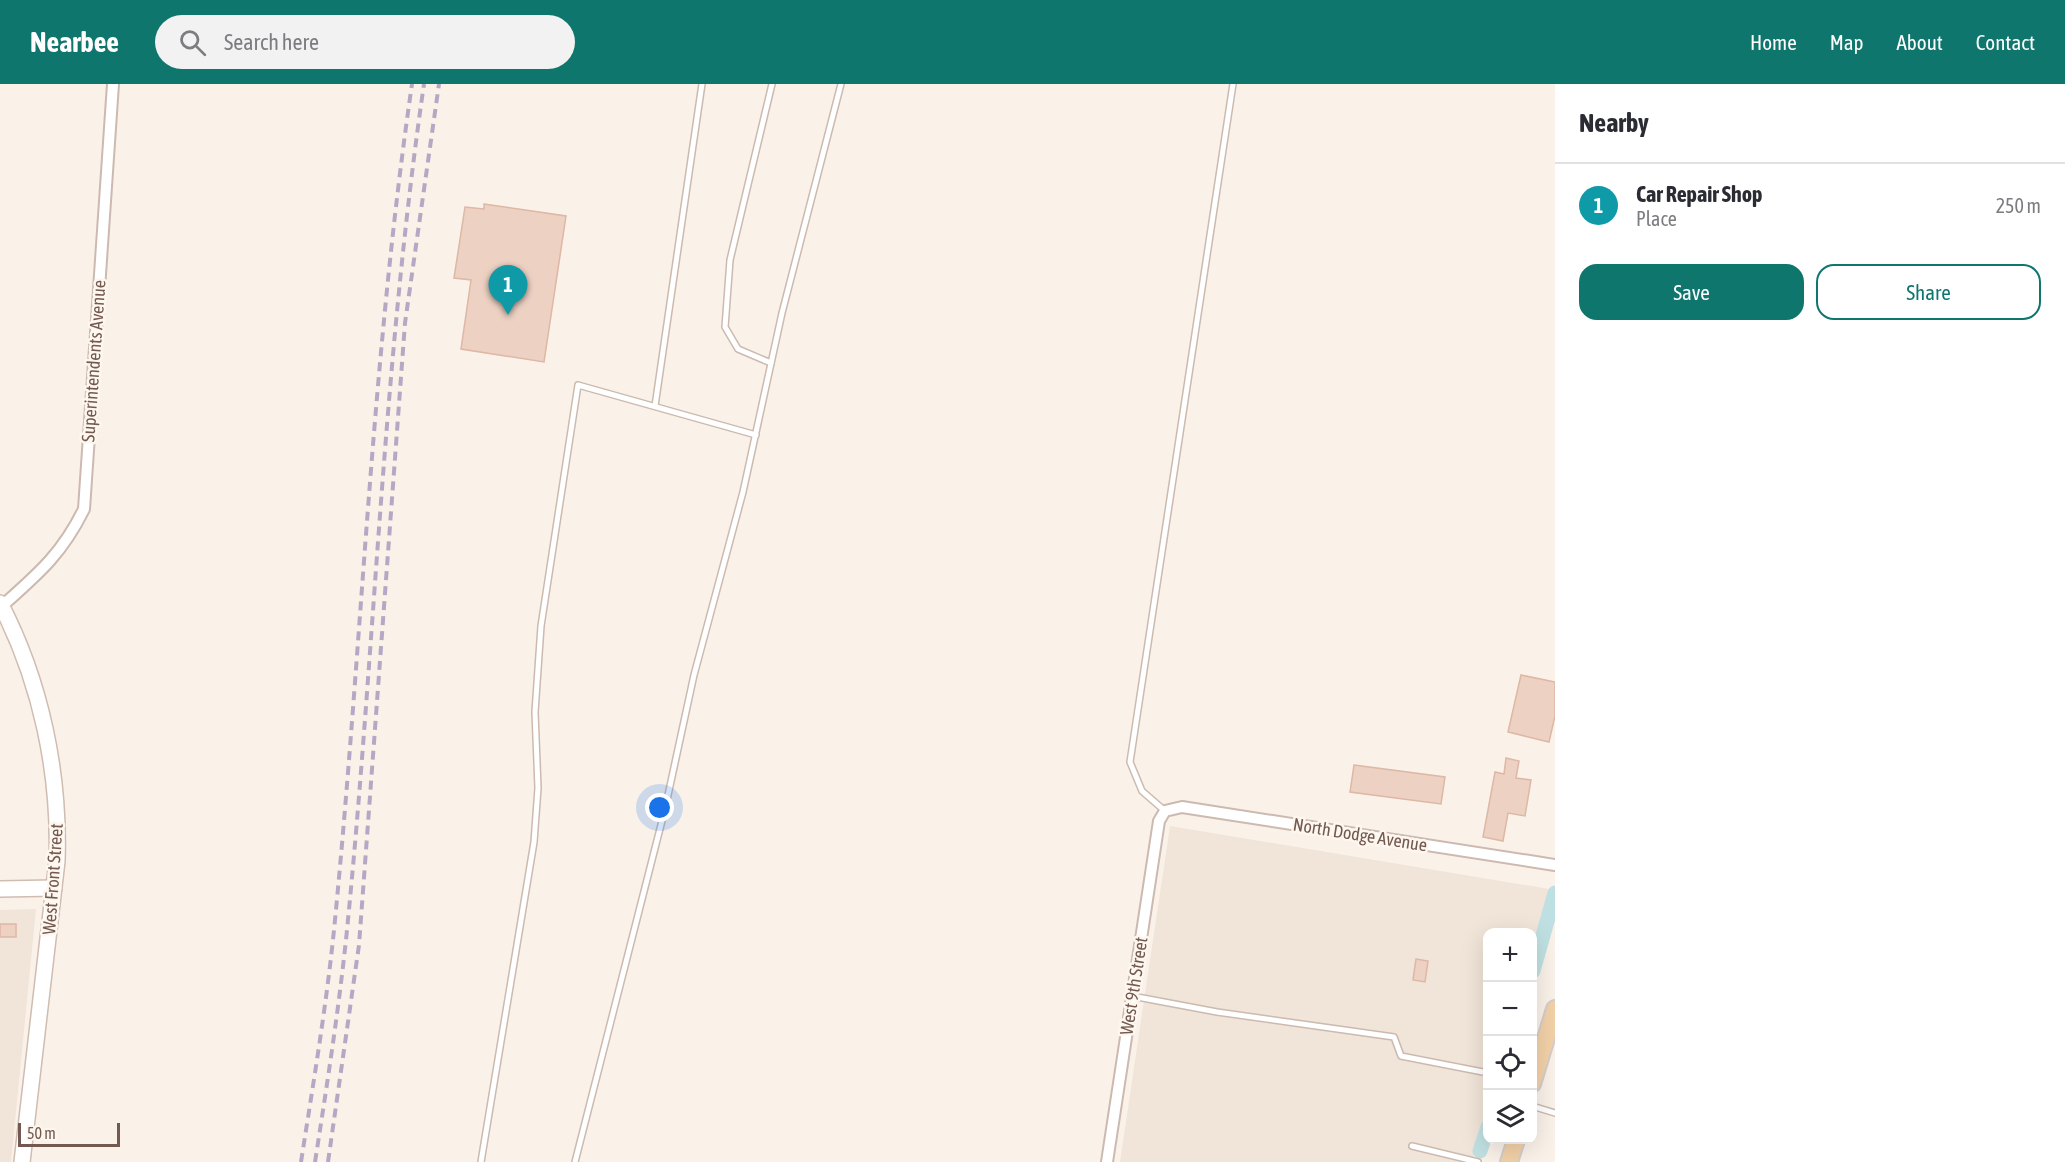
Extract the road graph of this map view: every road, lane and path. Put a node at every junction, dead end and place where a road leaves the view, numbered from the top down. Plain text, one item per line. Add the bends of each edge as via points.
1 (113, 84) edge
2 (702, 84) edge
3 (772, 84) edge
4 (841, 84) edge
5 (1233, 84) edge
6 (771, 363) junction
7 (655, 406) junction
8 (756, 435) junction
9 (1, 605) edge
10 (1165, 811) junction
11 (1555, 865) edge
12 (54, 888) junction
13 (0, 889) edge
14 (1132, 996) junction
15 (1555, 1009) edge
16 (1537, 1070) edge
17 (1483, 1072) edge
18 (1537, 1107) edge
19 (1555, 1113) edge
20 (1515, 1144) edge
21 (1412, 1146) dead end
22 (1461, 1160) edge
23 (22, 1162) edge
24 (481, 1162) edge
25 (576, 1162) edge
26 (1107, 1162) edge
27 (1478, 1162) edge
28 (1509, 1162) edge

1 - 9 street, Superintendents Avenue via 84,509 74,531 52,561
2 - 7 lane
3 - 6 lane via 730,260 725,327 738,350
4 - 6 lane
5 - 10 lane via 1130,762 1142,791
6 - 8 lane
7 - 8 lane
7 - 24 lane via 578,385 541,626 534,712 538,788 534,842
8 - 25 lane
9 - 12 street, West Front Street via 31,677 49,749 58,836
10 - 11 street, North Dodge Avenue via 1182,807
10 - 14 street, West 9th Street via 1159,821
12 - 13 street
12 - 23 street, West Front Street
14 - 17 lane via 1394,1037 1401,1056
14 - 26 street, West 9th Street
15 - 16 main road
18 - 19 lane
20 - 28 main road
21 - 22 lane
22 - 27 lane

